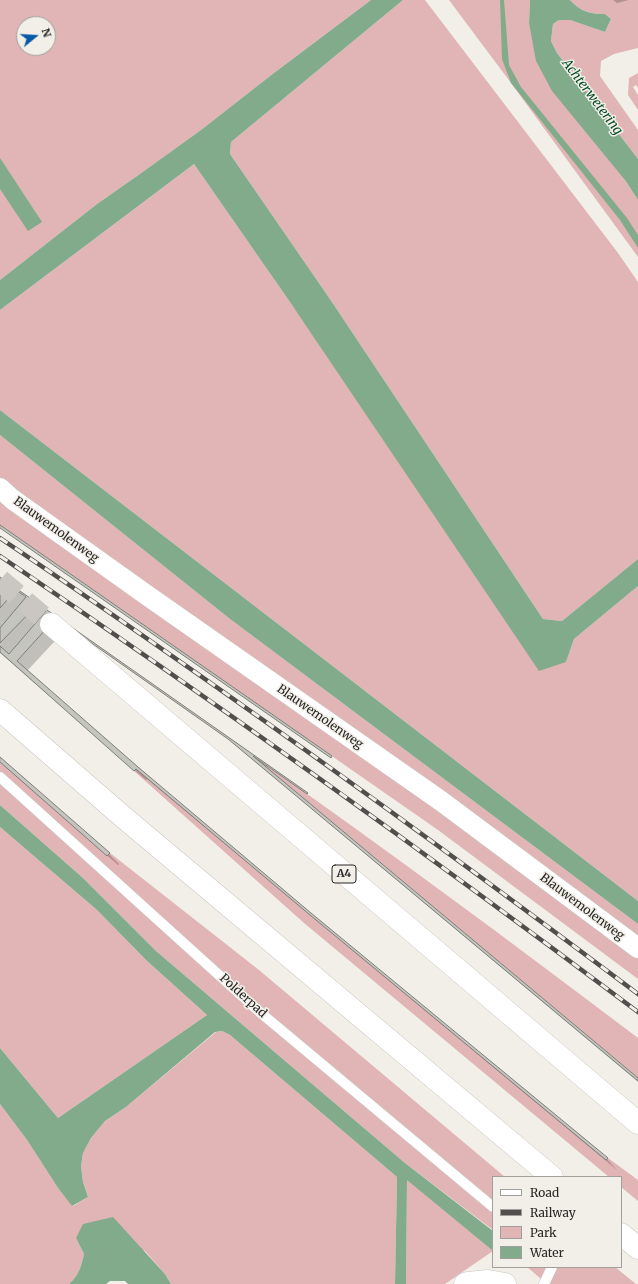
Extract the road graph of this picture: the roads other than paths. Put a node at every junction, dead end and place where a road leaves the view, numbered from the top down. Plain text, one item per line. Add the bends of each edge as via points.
1 (0, 488) edge
2 (51, 624) tunnel mouth
3 (0, 710) edge
4 (0, 778) edge
5 (638, 948) edge
6 (638, 1123) edge
7 (551, 1176) edge
8 (492, 1206) edge
9 (622, 1235) edge
10 (638, 1248) edge
11 (552, 1268) edge
12 (465, 1284) edge
13 (505, 1284) edge
14 (544, 1284) edge

1 - 5 street, Blauwemolenweg via 148,596 441,801
2 - 6 main road, A4
3 - 7 main road via 122,816
4 - 8 lane, Polderpad via 262,1014
9 - 10 main road
11 - 14 lane
12 - 13 main road via 488,1281

